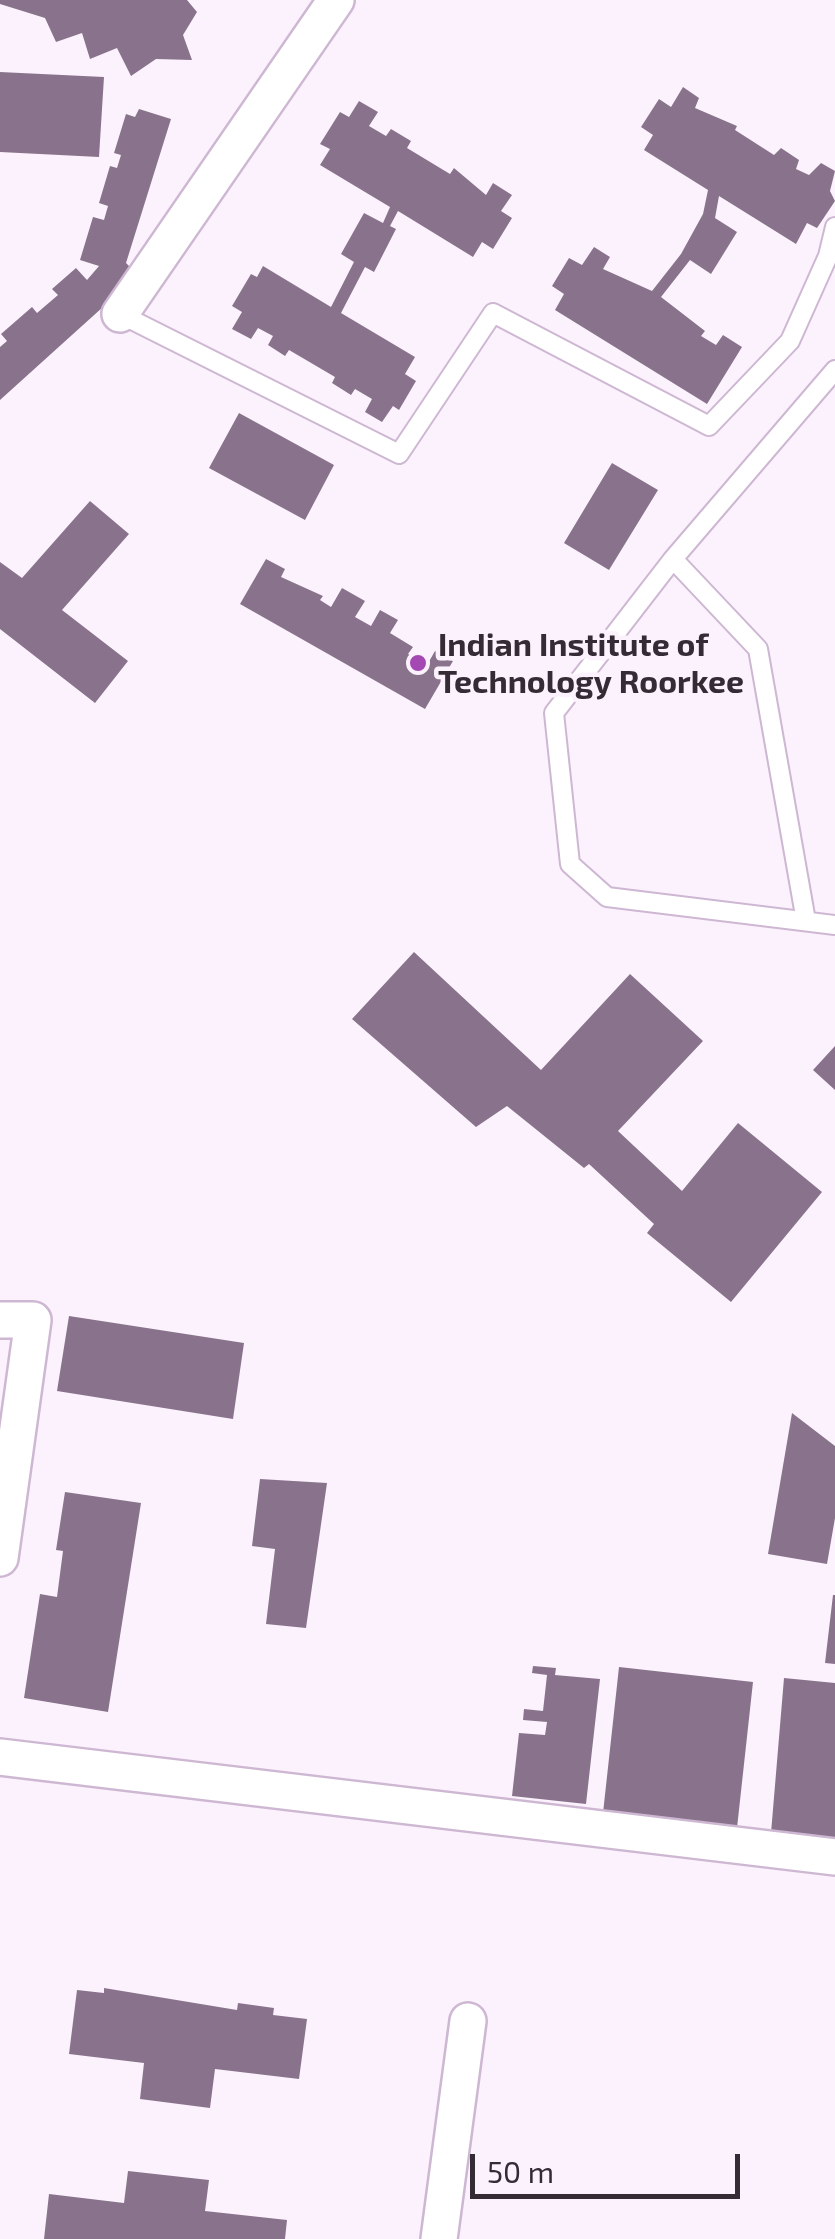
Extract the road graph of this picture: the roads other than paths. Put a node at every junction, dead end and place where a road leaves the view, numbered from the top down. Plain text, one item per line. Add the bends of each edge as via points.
1 (336, 0) edge
2 (835, 228) edge
3 (120, 314) joint
4 (835, 370) edge
5 (673, 559) junction
6 (806, 921) junction
7 (835, 924) edge
8 (0, 1320) edge
9 (0, 1558) edge
10 (0, 1758) edge
11 (835, 1857) edge
12 (468, 2021) dead end
13 (439, 2239) edge

1 - 3 street
2 - 3 lane via 790,341 709,426 492,313 398,454
4 - 5 lane
5 - 6 lane via 758,648
5 - 6 lane via 554,713 570,864 607,897
6 - 7 lane
8 - 9 street via 32,1320
10 - 11 street
12 - 13 street

